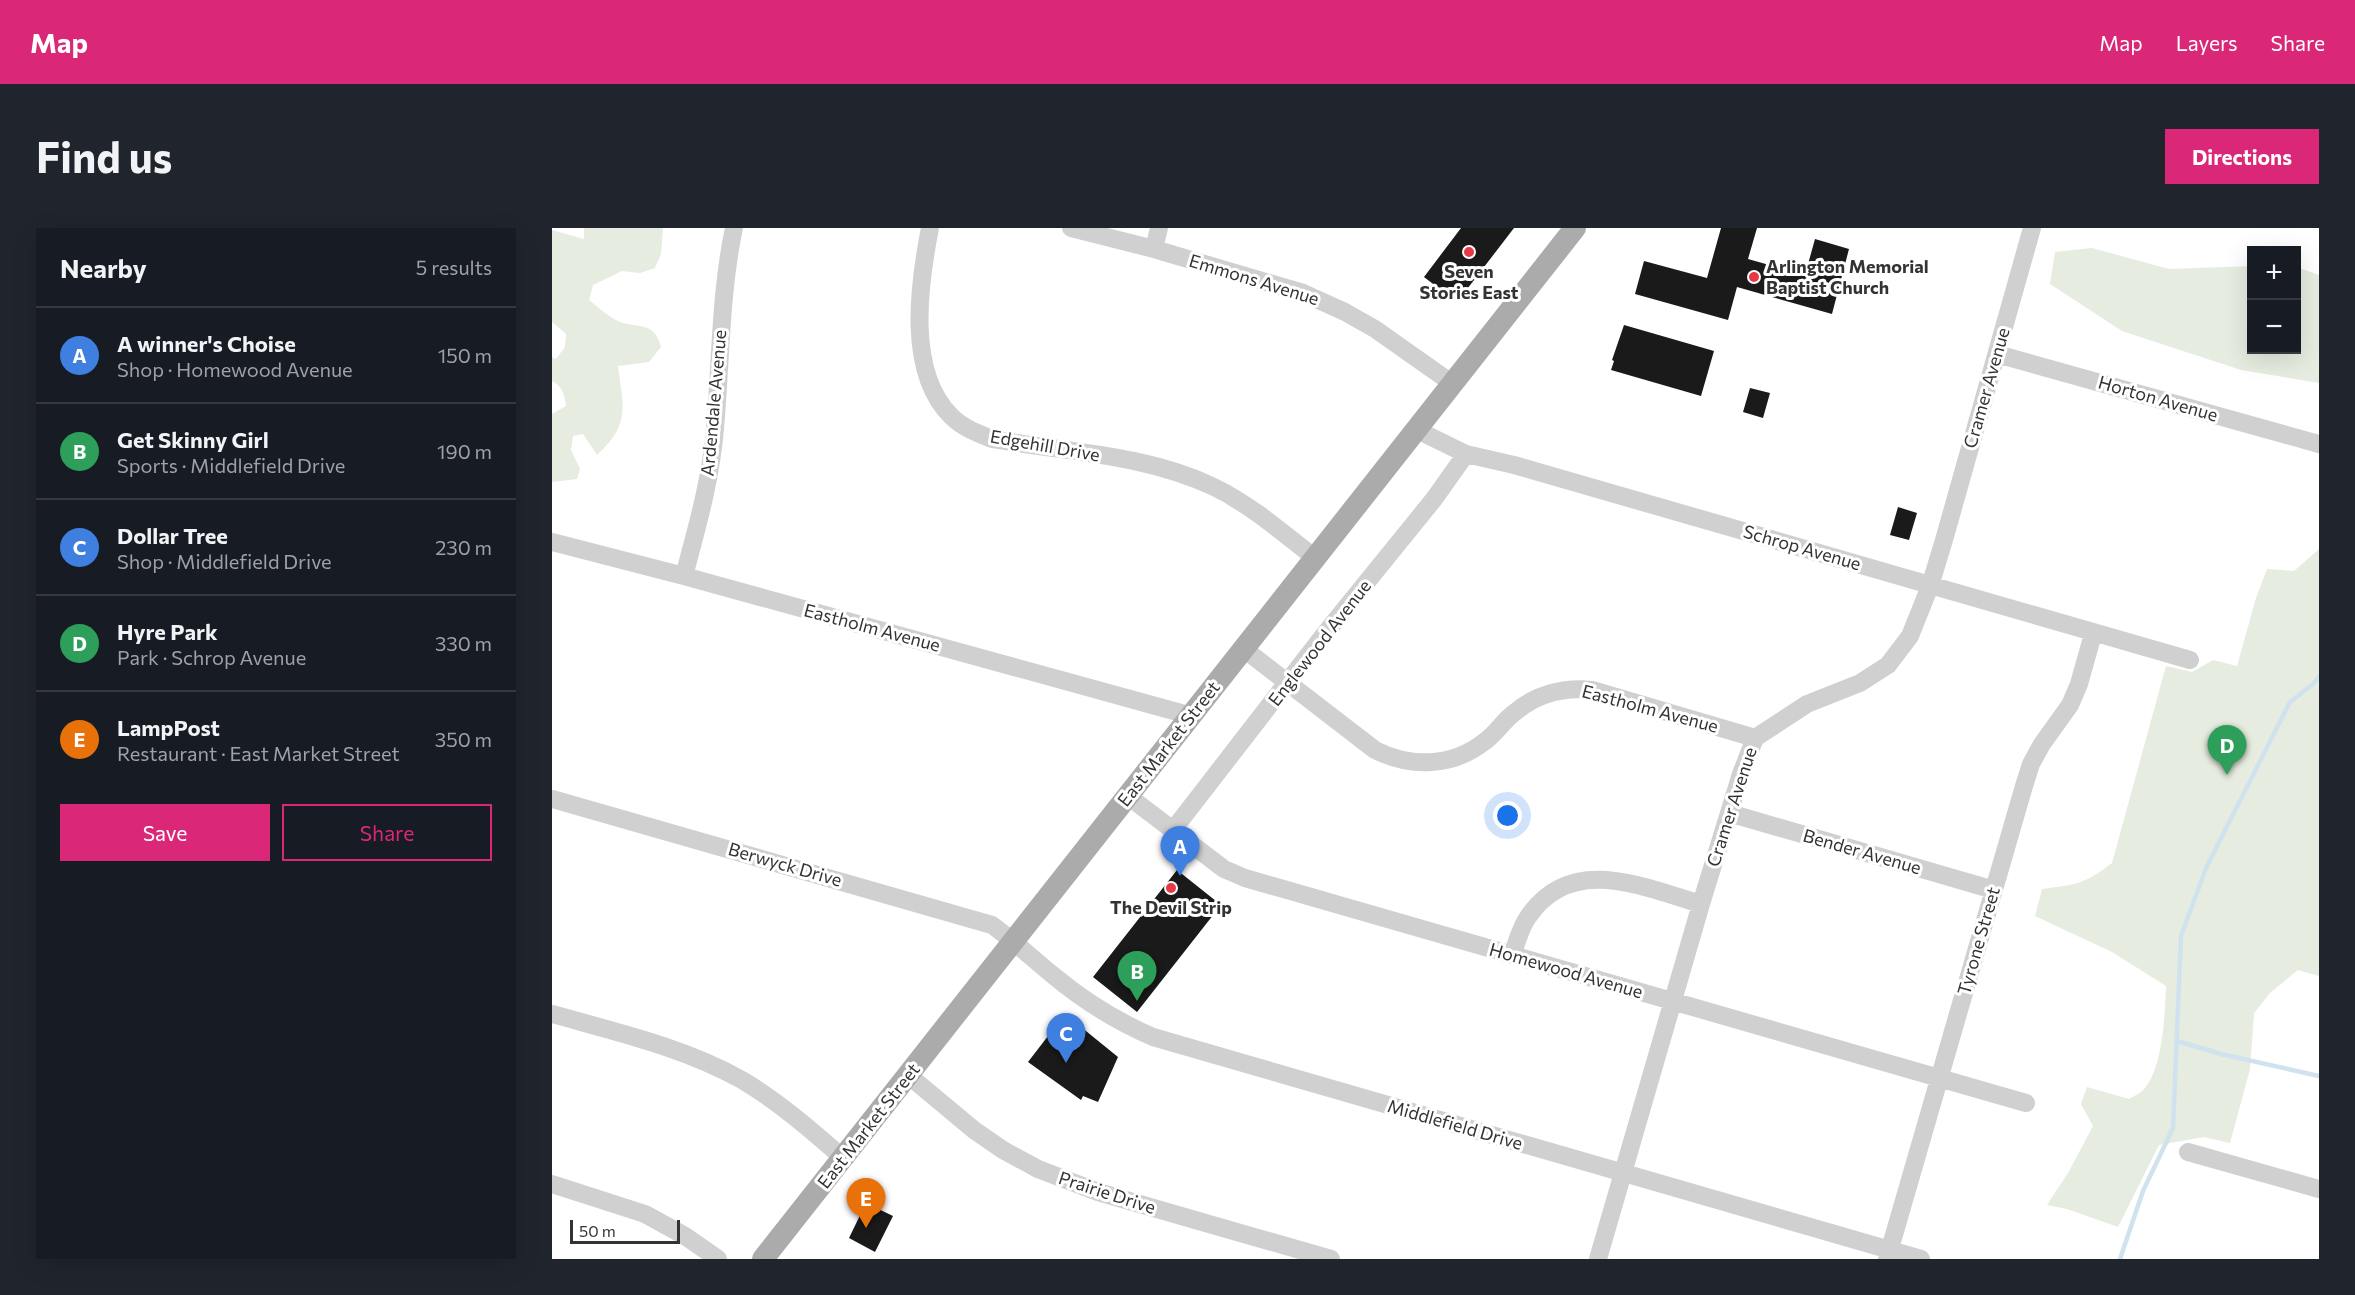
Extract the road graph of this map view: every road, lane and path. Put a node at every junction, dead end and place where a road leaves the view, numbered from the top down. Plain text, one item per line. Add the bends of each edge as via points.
1 (734, 228) edge
2 (930, 228) edge
3 (1071, 228) edge
4 (1159, 228) edge
5 (1575, 228) edge
6 (2032, 228) edge
7 (1154, 249) junction
8 (1997, 354) junction
9 (1453, 384) junction
10 (1417, 430) junction
11 (2319, 444) edge
12 (1466, 454) junction
13 (552, 542) edge
14 (1315, 558) junction
15 (684, 576) junction
16 (1930, 586) junction
17 (2093, 634) junction
18 (1244, 649) junction
19 (2190, 660) dead end
20 (1288, 683) junction
21 (1192, 716) junction
22 (1755, 738) junction
23 (1128, 796) junction
24 (552, 799) edge
25 (1729, 813) junction
26 (1173, 830) junction
27 (1994, 890) junction
28 (1701, 904) junction
29 (1014, 940) junction
30 (1512, 955) junction
31 (1674, 1002) junction
32 (552, 1014) edge
33 (908, 1075) junction
34 (1940, 1078) junction
35 (2026, 1103) dead end
36 (2188, 1152) dead end
37 (843, 1158) junction
38 (1624, 1173) junction
39 (552, 1184) edge
40 (2319, 1189) edge
41 (1889, 1254) edge
42 (717, 1259) edge
43 (763, 1259) edge
44 (1331, 1259) edge
45 (1598, 1259) edge
46 (1921, 1259) edge

1 - 15 street, Ardendale Avenue via 723,291 709,475
2 - 14 street, Edgehill Drive via 922,276 922,359 929,384 951,416 992,439 1127,460 1182,474 1234,498
3 - 7 street, Emmons Avenue
4 - 7 street
5 - 9 main road, East Market Street
6 - 8 street, Cramer Avenue
7 - 9 street, Emmons Avenue via 1282,285 1324,302 1376,329
8 - 11 street, Horton Avenue
8 - 16 street, Cramer Avenue
9 - 10 main road, East Market Street
10 - 12 street, Schrop Avenue
10 - 14 main road, East Market Street
12 - 16 street, Schrop Avenue
12 - 20 street, Englewood Avenue
13 - 15 street, Eastholm Avenue
14 - 18 main road, East Market Street
15 - 21 street, Eastholm Avenue
16 - 17 street, Schrop Avenue
16 - 22 street, Cramer Avenue via 1910,636 1888,665 1860,683 1807,704
17 - 19 street, Schrop Avenue
17 - 27 street, Tyrone Street via 2070,705 2031,764
18 - 20 street, Eastholm Avenue
18 - 21 main road, East Market Street
20 - 22 street, Eastholm Avenue via 1375,750 1418,763 1449,760 1475,749 1525,704 1569,689 1592,690
20 - 26 street, Englewood Avenue
21 - 23 main road, East Market Street
22 - 25 street, Cramer Avenue
23 - 26 street, Homewood Avenue
23 - 29 main road, East Market Street
24 - 29 street, Berwyck Drive via 964,916 992,925
25 - 27 street, Bender Avenue
25 - 28 street, Cramer Avenue
26 - 30 street, Homewood Avenue via 1224,869 1245,878
27 - 34 street, Tyrone Street
28 - 30 street via 1620,881 1586,879 1560,888 1535,907
28 - 31 street, Cramer Avenue
29 - 33 main road, East Market Street
29 - 38 street, Middlefield Drive via 1101,1011 1153,1037
30 - 31 street, Homewood Avenue
31 - 34 street, Homewood Avenue
31 - 38 street, Cramer Avenue
32 - 37 street via 657,1043 721,1069 781,1106
33 - 37 main road, East Market Street
33 - 44 street, Prairie Drive via 974,1130 1034,1168 1098,1192
34 - 35 street, Homewood Avenue
34 - 41 street, Tyrone Street
36 - 40 street
37 - 43 main road, East Market Street
38 - 41 street, Middlefield Drive
38 - 45 street, Cramer Avenue
39 - 42 street via 645,1214
41 - 46 street, Middlefield Drive

